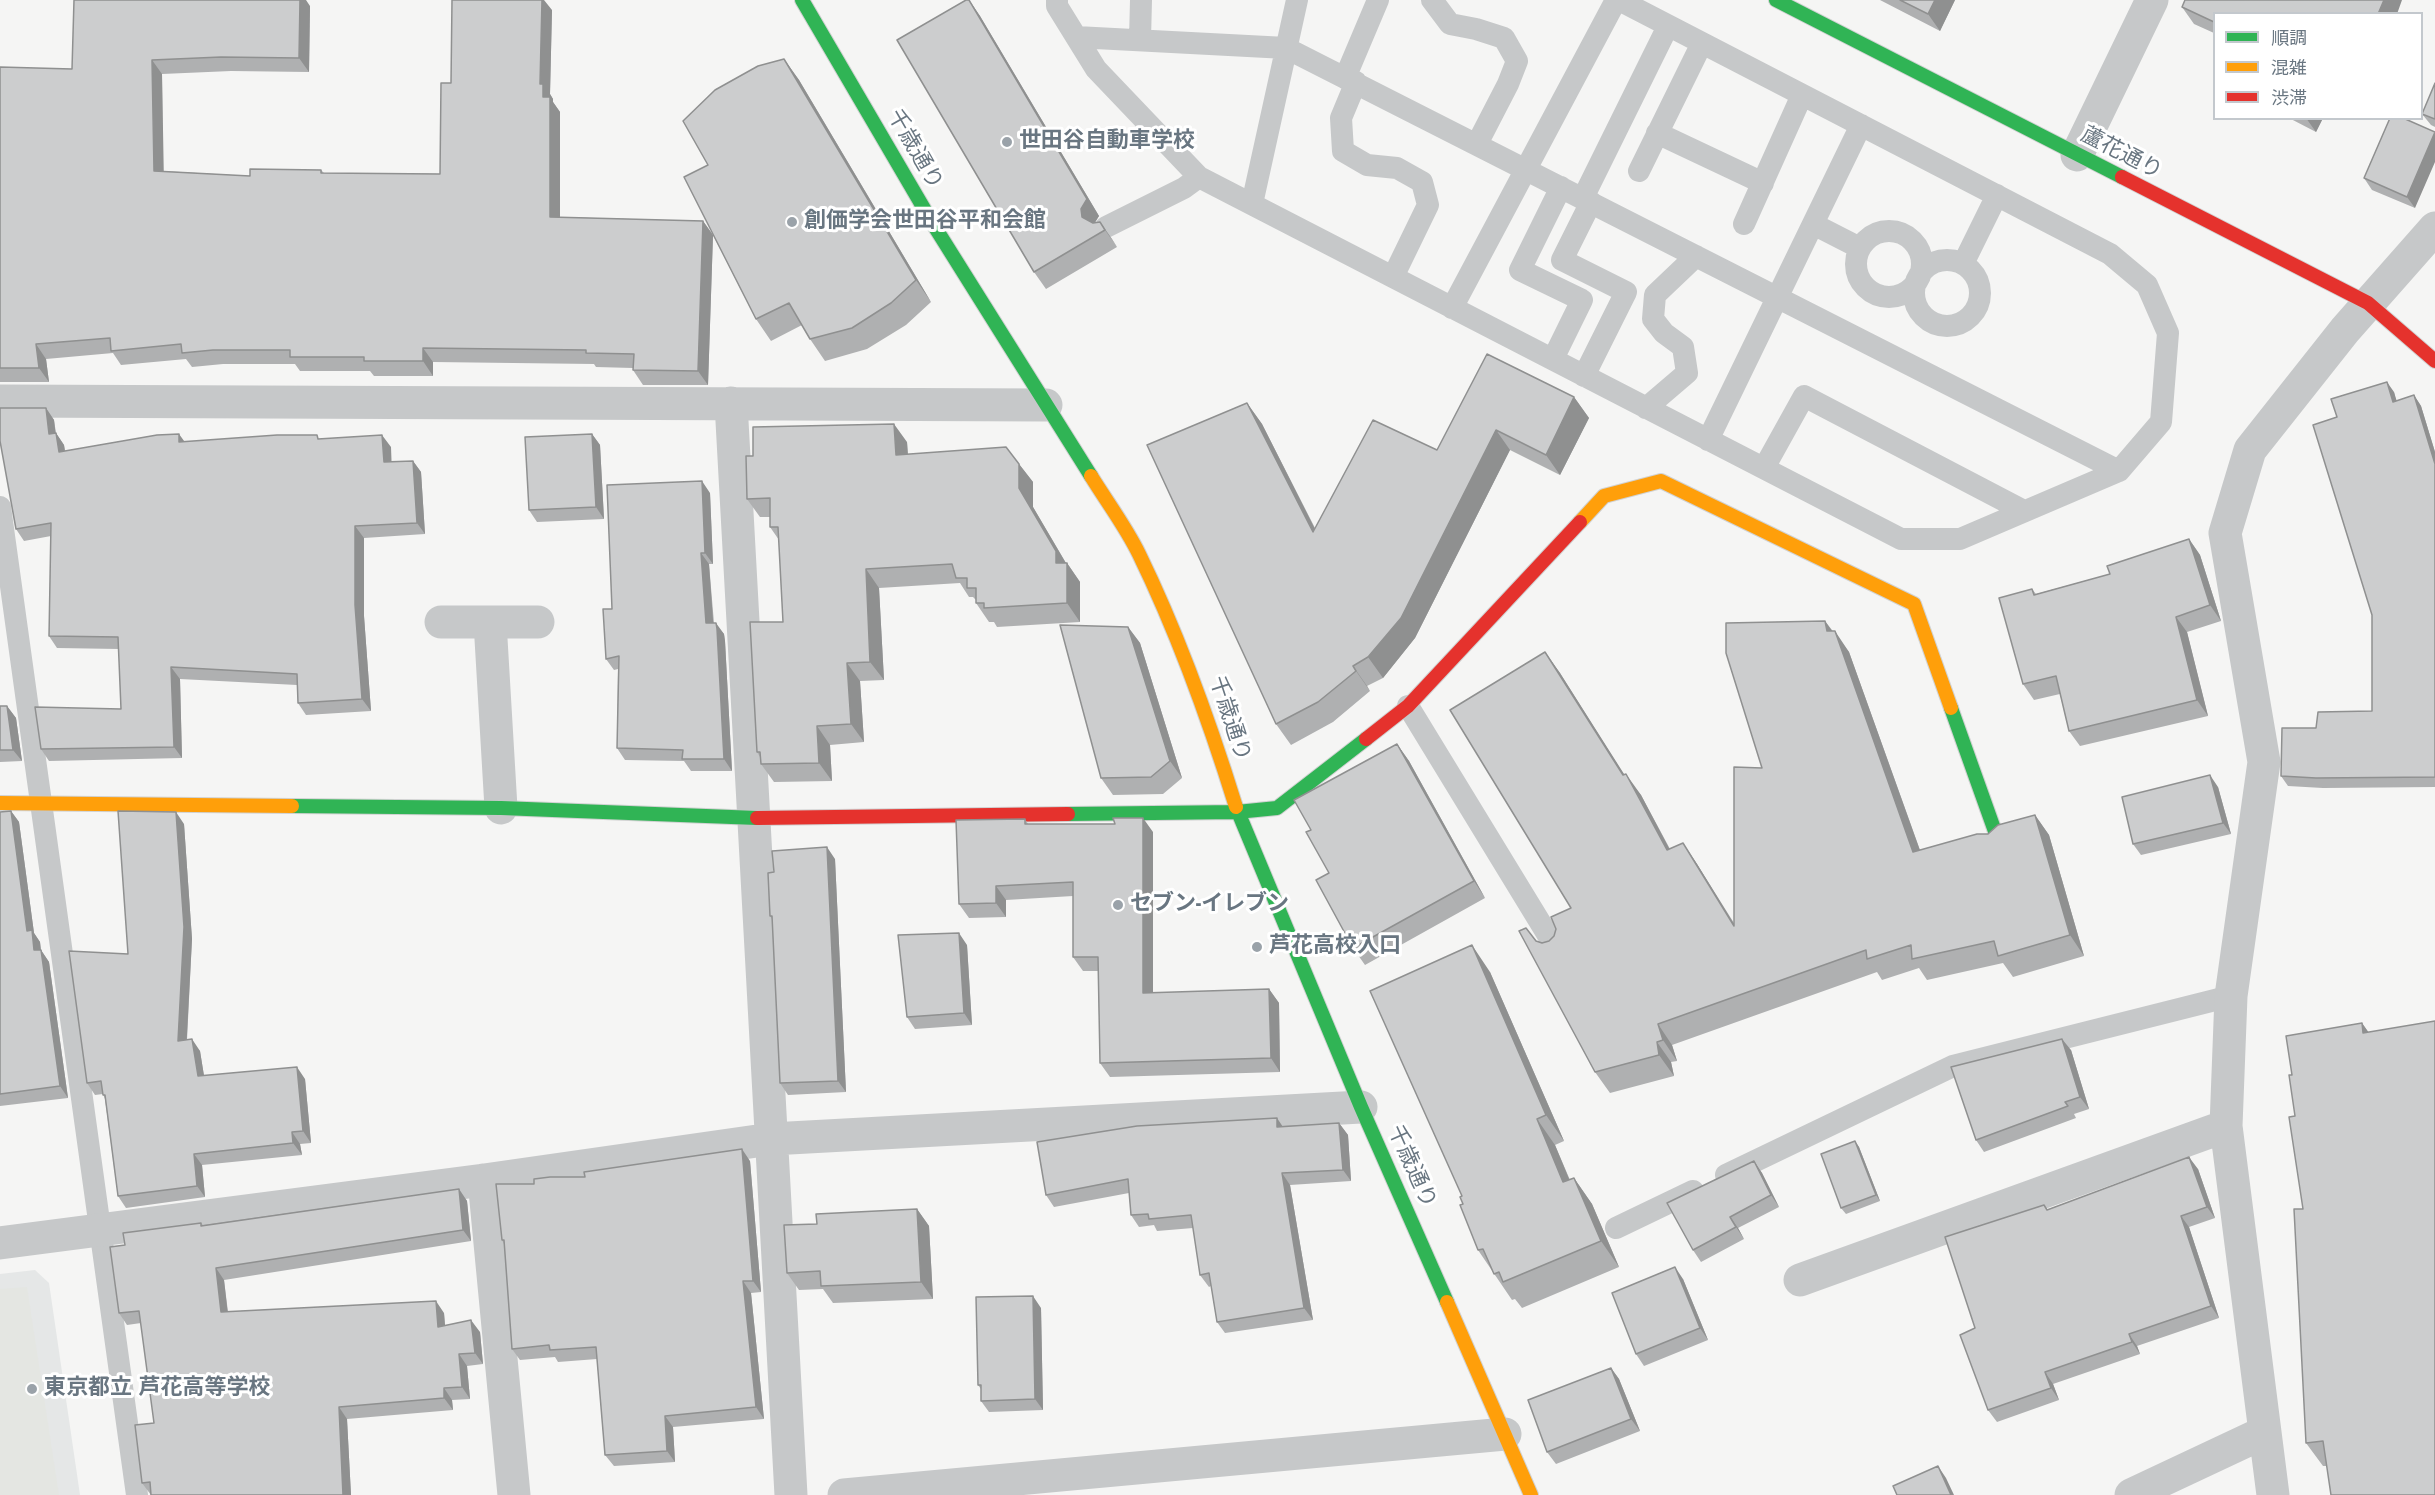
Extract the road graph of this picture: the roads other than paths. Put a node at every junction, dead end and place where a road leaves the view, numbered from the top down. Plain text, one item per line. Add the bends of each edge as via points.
1 (802, 0) edge
2 (1057, 0) edge
3 (1141, 0) edge
4 (1297, 0) edge
5 (1378, 0) edge
6 (1432, 0) edge
7 (1618, 0) edge
8 (1776, 0) edge
9 (2152, 0) edge
10 (1668, 26) junction
11 (1076, 37) junction
12 (1140, 40) junction
13 (1701, 43) junction
14 (1286, 48) junction
15 (1350, 80) junction
16 (1802, 95) junction
17 (1861, 125) junction
18 (1657, 133) junction
19 (1477, 144) junction
20 (2077, 155) junction
21 (1526, 169) junction
22 (1639, 171) dead end
23 (1198, 177) junction
24 (1763, 183) junction
25 (1561, 187) junction
26 (1996, 195) junction
27 (1587, 200) junction
28 (1252, 204) junction
29 (1744, 224) dead end
30 (1813, 224) junction
31 (1106, 227) edge
32 (2435, 228) edge
33 (1860, 248) junction
34 (1696, 256) junction
35 (1963, 264) junction
36 (1393, 277) junction
37 (1918, 277) junction
38 (1778, 297) junction
39 (2368, 303) junction
40 (1452, 308) junction
41 (1553, 359) junction
42 (2435, 361) edge
43 (1584, 376) junction
44 (0, 401) edge
45 (731, 403) junction
46 (1046, 405) junction
47 (1646, 408) junction
48 (1708, 440) junction
49 (1764, 468) junction
50 (2119, 471) junction
51 (0, 507) edge
52 (2024, 512) junction
53 (441, 622) dead end
54 (489, 622) junction
55 (538, 622) dead end
56 (1408, 706) junction
57 (0, 803) edge
58 (41, 803) junction
59 (501, 808) junction
60 (1237, 812) junction
61 (753, 818) junction
62 (1996, 837) edge
63 (1557, 950) edge
64 (2231, 996) junction
65 (1361, 1107) junction
66 (2226, 1126) junction
67 (771, 1139) junction
68 (484, 1180) junction
69 (1616, 1228) dead end
70 (100, 1231) junction
71 (0, 1243) edge
72 (1800, 1280) dead end
73 (2265, 1432) junction
74 (1505, 1434) junction
75 (137, 1495) edge
76 (514, 1495) edge
77 (791, 1495) edge
78 (844, 1495) edge
79 (1531, 1495) edge
80 (2131, 1495) edge
81 (2274, 1495) edge

1 - 46 street, 千歳通り via 933,224
2 - 11 lane
3 - 12 lane
4 - 14 lane
5 - 15 lane
6 - 19 lane via 1450,24 1504,38 1517,61
7 - 10 lane
7 - 21 lane
8 - 20 street, 蘆花通り
9 - 20 street
10 - 13 lane
10 - 27 lane
11 - 12 lane
11 - 23 lane via 1096,69
12 - 14 lane
13 - 16 lane
13 - 18 lane
14 - 15 lane
14 - 28 lane
15 - 19 lane
15 - 36 lane via 1341,118 1343,151 1367,165 1397,168 1422,182 1428,205
16 - 17 lane
16 - 24 lane
17 - 26 lane
17 - 30 lane
18 - 22 lane
18 - 24 lane
19 - 21 lane
20 - 39 street, 蘆花通り
21 - 25 lane
21 - 40 lane
23 - 28 lane
23 - 31 lane
24 - 29 lane
25 - 27 lane
25 - 41 lane via 1520,270 1582,300
26 - 35 lane
26 - 50 lane via 2110,254 2147,285 2168,333 2161,422
27 - 34 lane
27 - 43 lane via 1562,260 1626,292
28 - 36 lane
30 - 33 lane
30 - 38 lane
32 - 39 street
33 - 37 lane via 1875,234 1896,232 1906,236 1922,262
33 - 37 lane via 1856,270 1867,289 1877,295 1899,295 1909,290
34 - 38 lane
34 - 47 lane via 1655,295 1653,319 1683,347 1687,372
35 - 37 lane via 1942,260 1923,269
35 - 37 lane via 1978,280 1978,302 1974,312 1956,324 1935,323 1918,310 1914,289
36 - 40 lane
38 - 48 lane
38 - 50 lane
39 - 42 street, 蘆花通り
39 - 64 street via 2250,450 2224,533 2264,762
40 - 41 lane
41 - 43 lane
43 - 47 lane
44 - 45 street
45 - 46 street
45 - 61 street
46 - 60 street, 千歳通り via 1138,552 1161,598 1205,709
47 - 48 lane
48 - 49 lane
49 - 52 lane via 1901,539 1960,539
49 - 52 lane via 1804,396
50 - 52 lane
51 - 58 lane
53 - 54 street
54 - 55 street
54 - 59 street
56 - 60 street via 1277,808
56 - 62 street via 1604,496 1661,481 1914,604
56 - 63 lane
57 - 58 street
58 - 59 street
58 - 70 lane
59 - 61 street
60 - 61 street
60 - 65 street, 千歳通り
61 - 67 street
64 - 66 street
64 - 69 lane via 1953,1066
65 - 67 street
65 - 74 street, 千歳通り
66 - 72 street
66 - 73 street
67 - 68 street
67 - 77 street
68 - 70 street
68 - 76 street
70 - 71 street
70 - 75 lane
73 - 80 street
73 - 81 street
74 - 78 street
74 - 79 street, 千歳通り

